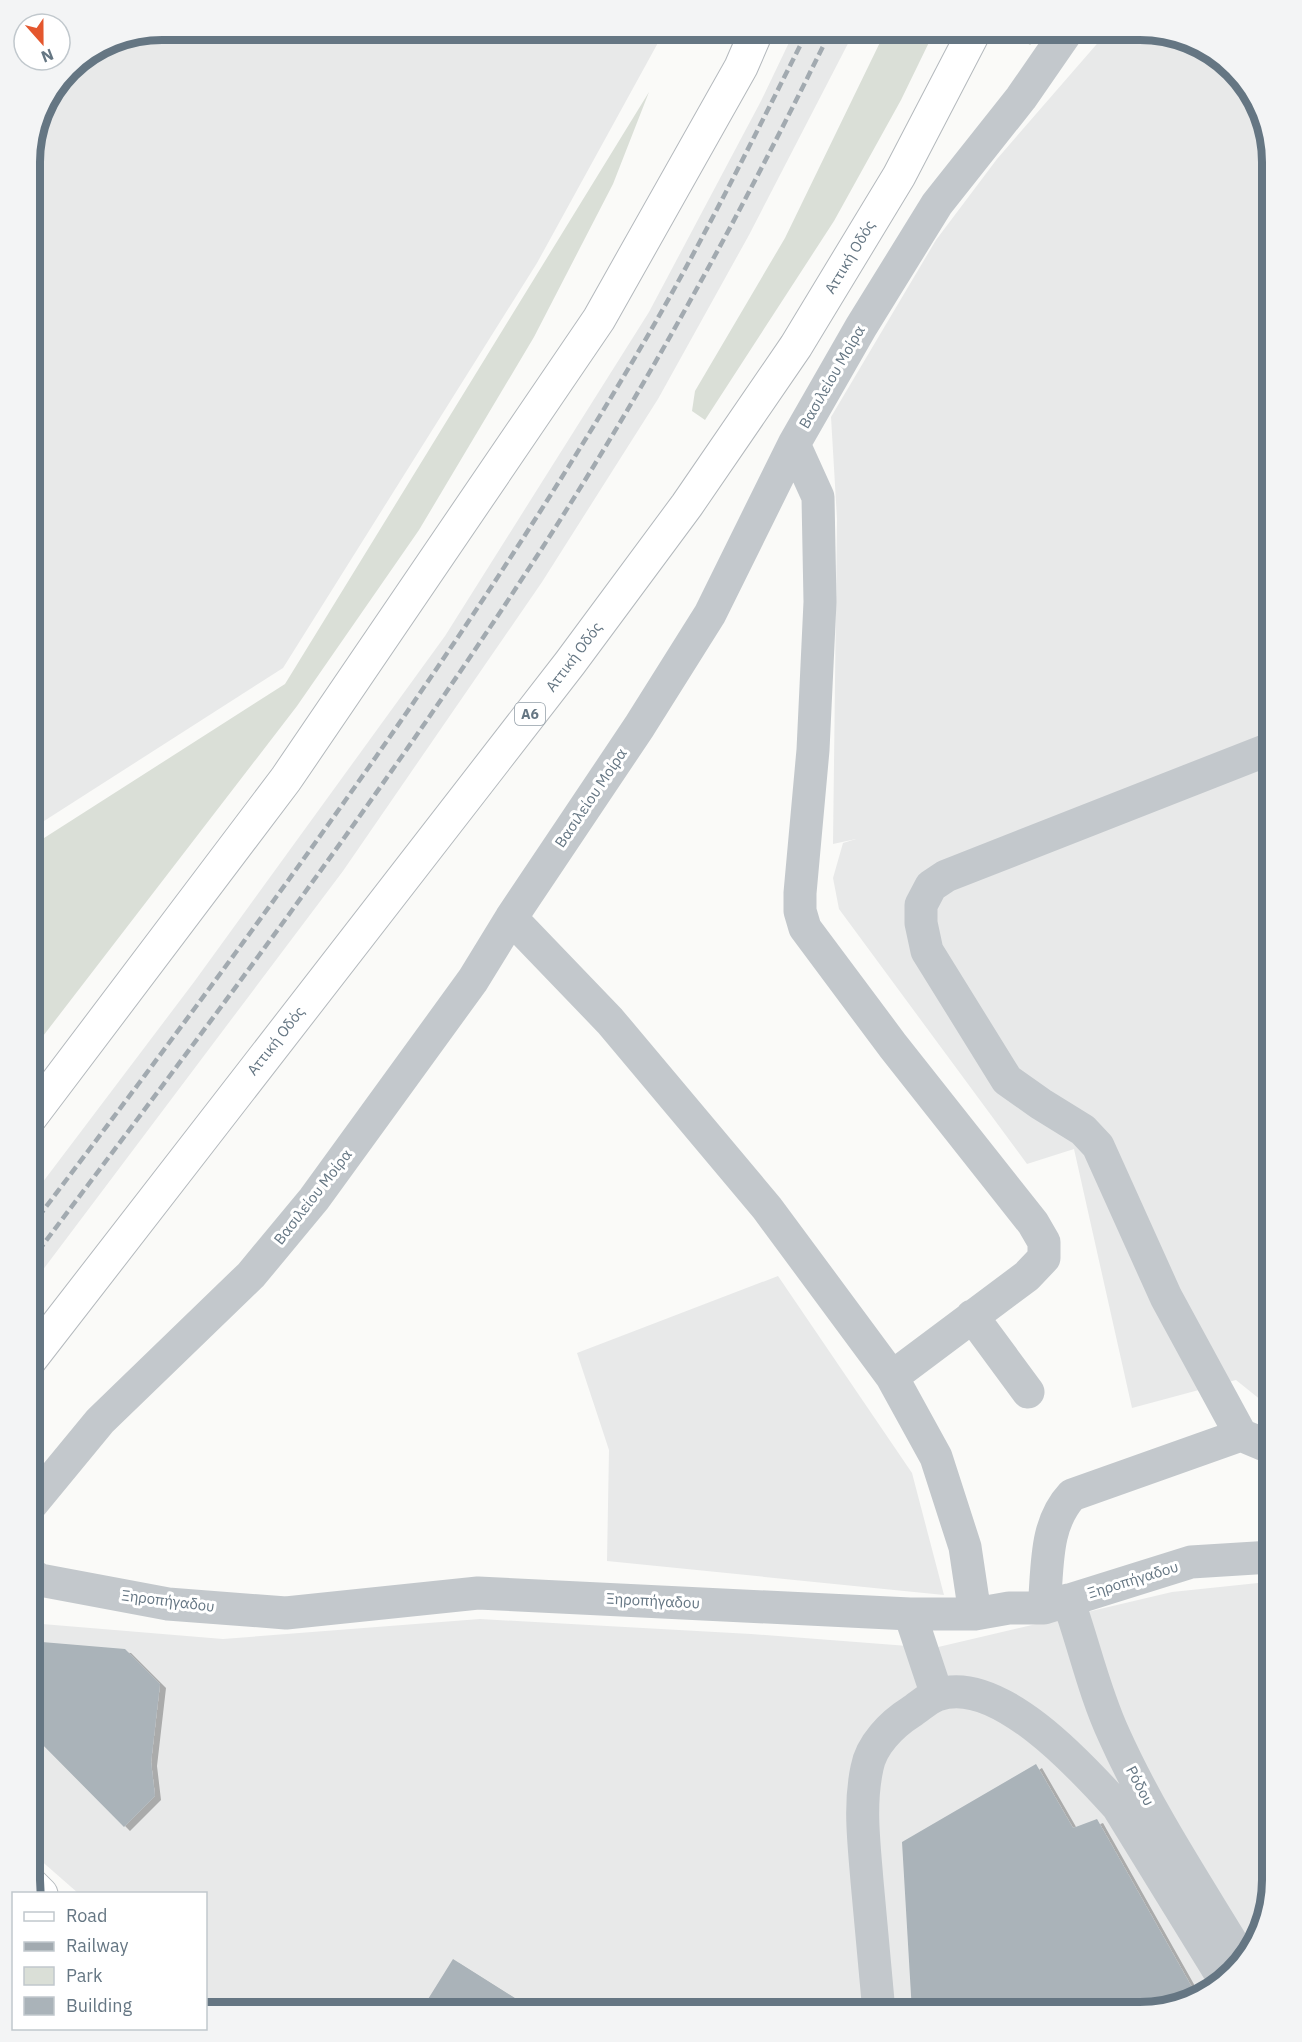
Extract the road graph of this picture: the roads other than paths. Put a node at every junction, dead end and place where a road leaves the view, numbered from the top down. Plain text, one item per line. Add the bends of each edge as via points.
1 (752, 41) edge
2 (969, 41) edge
3 (1069, 41) edge
4 (794, 444) junction
5 (1262, 752) edge
6 (511, 918) junction
7 (40, 1104) edge
8 (972, 1316) junction
9 (40, 1347) edge
10 (892, 1377) junction
11 (1029, 1392) dead end
12 (1241, 1434) junction
13 (1262, 1443) edge
14 (40, 1494) edge
15 (1262, 1558) edge
16 (40, 1580) edge
17 (1056, 1604) junction
18 (910, 1614) junction
19 (975, 1614) junction
20 (937, 1695) junction
21 (1237, 1952) edge
22 (1219, 1972) edge
23 (878, 2002) edge

1 - 7 main road via 599,319 286,778
2 - 9 main road, Αττική Οδός / Α6 via 899,176 796,346 687,505 570,663
3 - 4 street, Βασιλείου Μοίρα via 937,204
4 - 6 street, Βασιλείου Μοίρα via 710,614
4 - 8 street via 818,497 820,602 800,911 816,945 1044,1242 1044,1257 1027,1276
5 - 12 street via 946,876 931,886 921,905 927,951 1007,1080 1083,1130 1098,1146 1166,1297
6 - 10 street via 610,1021 767,1208
6 - 14 street, Βασιλείου Μοίρα via 473,980 314,1198 251,1275 100,1421
8 - 10 street
8 - 11 street
10 - 19 street via 939,1467 965,1547
12 - 13 street
12 - 17 street via 1072,1495 1061,1507 1051,1532
15 - 17 street, Ξηροπήγαδου via 1191,1562
16 - 18 street, Ξηροπήγαδου via 168,1604 286,1613 478,1593
17 - 19 street, Ξηροπήγαδου
17 - 21 street, Ρόδου via 1089,1661 1095,1690 1146,1799
18 - 19 street, Ξηροπήγαδου
18 - 20 street
20 - 22 street via 970,1692 990,1698 1051,1741 1097,1784 1118,1807
20 - 23 street via 905,1716 874,1747 867,1767 862,1819

